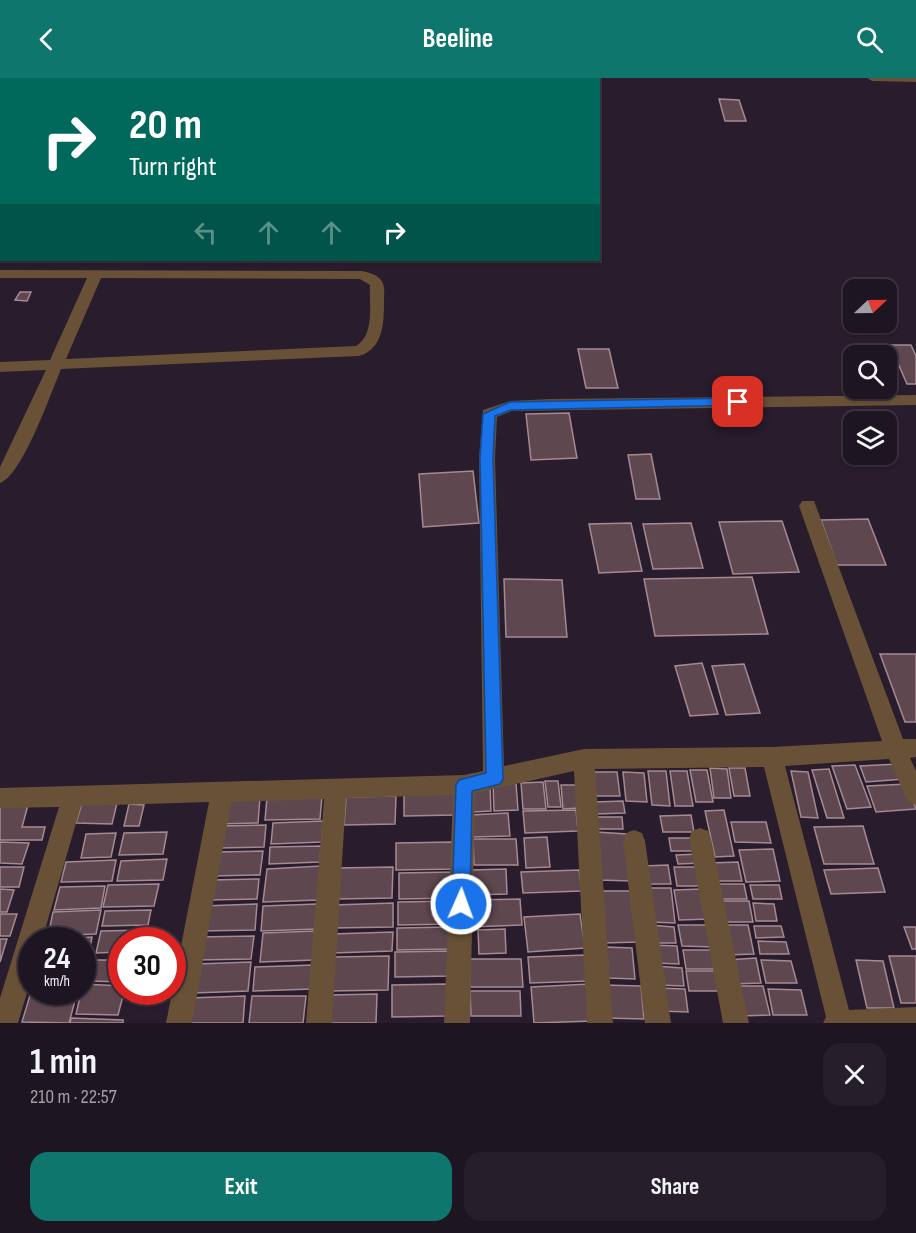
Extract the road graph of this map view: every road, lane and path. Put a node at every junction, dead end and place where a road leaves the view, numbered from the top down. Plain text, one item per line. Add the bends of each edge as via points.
1 (872, 78) edge
2 (916, 79) edge
3 (0, 274) edge
4 (96, 274) junction
5 (54, 366) junction
6 (0, 367) edge
7 (916, 400) edge
8 (0, 477) edge
9 (808, 506) dead end
10 (906, 749) edge
11 (772, 757) junction
12 (584, 759) junction
13 (494, 779) junction
14 (464, 785) junction
15 (336, 789) junction
16 (222, 791) junction
17 (916, 795) edge
18 (73, 797) junction
19 (0, 798) edge
20 (700, 839) dead end
21 (634, 841) dead end
22 (916, 1020) edge
23 (5, 1023) edge
24 (179, 1023) edge
25 (319, 1023) edge
26 (457, 1023) edge
27 (600, 1023) edge
28 (658, 1023) edge
29 (736, 1023) edge
30 (839, 1023) edge

1 - 2 street
3 - 4 street
4 - 5 street
4 - 5 street via 362,275 377,285 374,339 368,348 347,353
5 - 6 street
5 - 8 street via 11,466
7 - 13 street via 540,405 510,406 489,414
9 - 10 street
10 - 11 street
10 - 17 street
11 - 12 street
11 - 30 street
12 - 13 street
12 - 27 street
13 - 14 street
14 - 15 street
14 - 26 street
15 - 16 street
15 - 25 street
16 - 18 street
16 - 24 street
18 - 19 street
18 - 23 street
20 - 29 street
21 - 28 street
22 - 30 street

